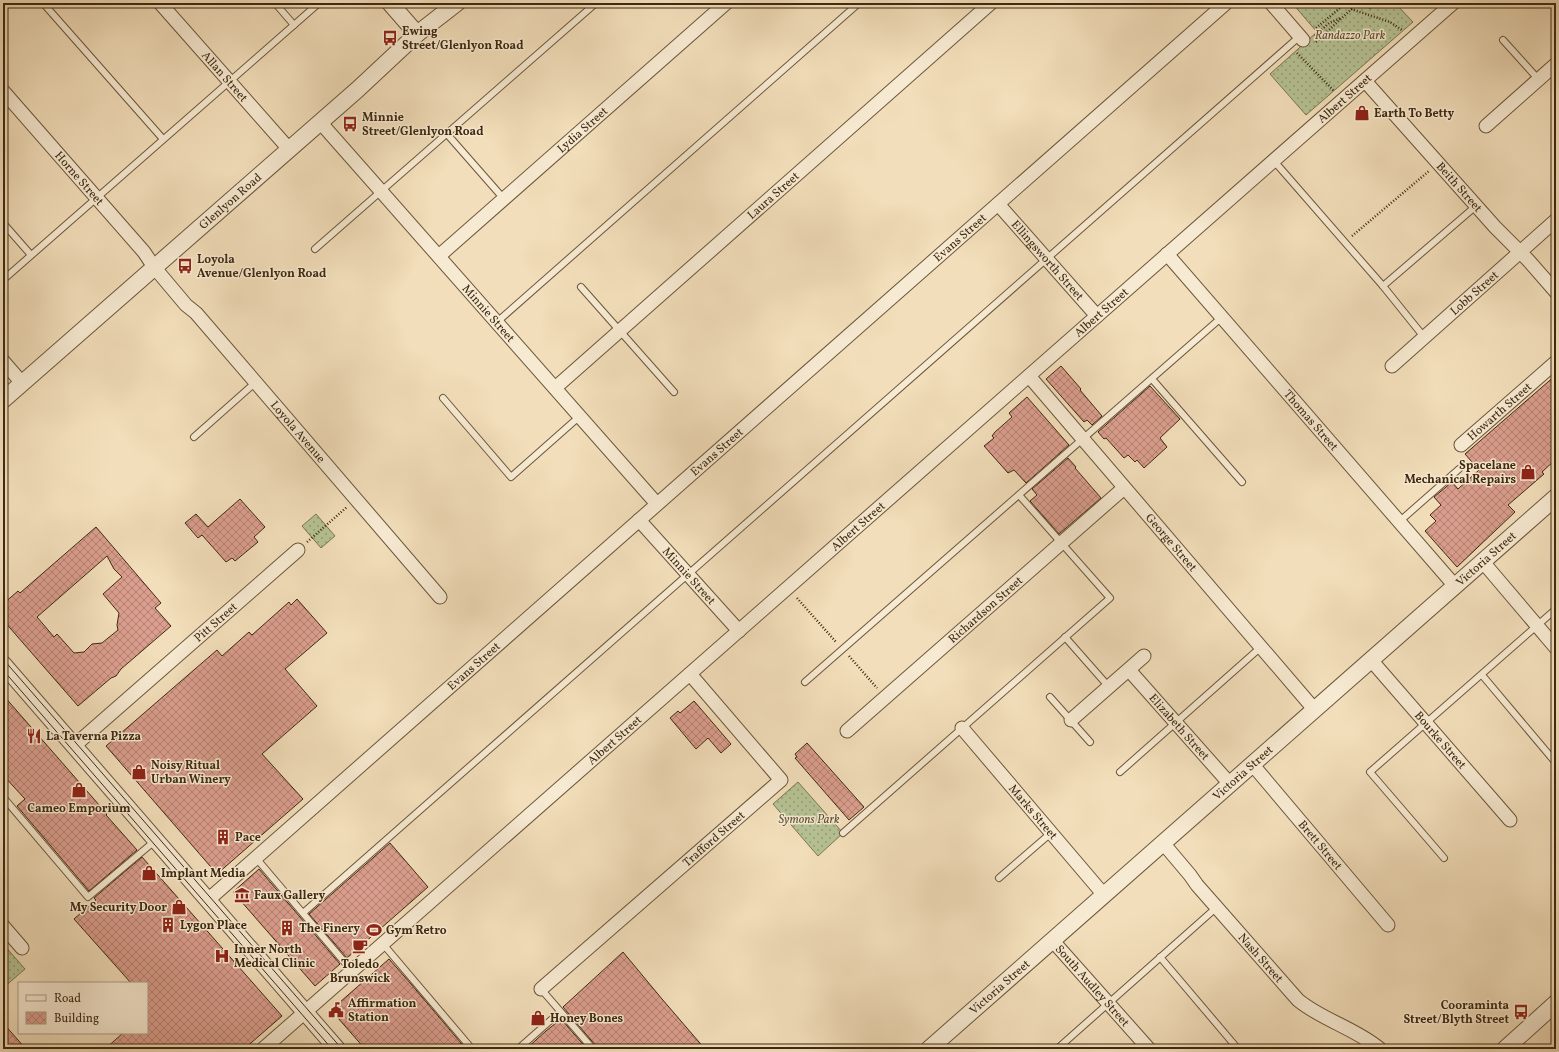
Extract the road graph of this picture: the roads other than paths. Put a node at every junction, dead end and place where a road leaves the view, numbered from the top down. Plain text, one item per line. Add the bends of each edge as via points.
1 (43, 3) edge
2 (160, 3) edge
3 (275, 3) edge
4 (319, 3) edge
5 (390, 3) edge
6 (457, 3) edge
7 (596, 3) edge
8 (726, 3) edge
9 (860, 3) edge
10 (991, 3) edge
11 (1226, 3) edge
12 (1271, 3) edge
13 (1453, 3) edge
14 (294, 25) junction
15 (418, 34) junction
16 (1503, 40) dead end
17 (1305, 42) joint
18 (1556, 64) edge
19 (1539, 80) junction
20 (1365, 81) junction
21 (229, 82) junction
22 (3, 91) edge
23 (320, 122) junction
24 (1486, 126) dead end
25 (447, 134) junction
26 (163, 140) junction
27 (289, 149) junction
28 (1274, 161) junction
29 (382, 192) junction
30 (97, 198) junction
31 (504, 199) junction
32 (998, 204) junction
33 (1476, 206) junction
34 (1556, 220) edge
35 (3, 223) edge
36 (315, 249) dead end
37 (1519, 252) junction
38 (1167, 254) junction
39 (31, 255) junction
40 (439, 256) junction
41 (1047, 258) junction
42 (154, 267) junction
43 (3, 280) edge
44 (1383, 286) junction
45 (581, 287) dead end
46 (1556, 292) edge
47 (1097, 316) junction
48 (1222, 317) junction
49 (497, 322) junction
50 (620, 331) junction
51 (1424, 337) junction
52 (3, 361) edge
53 (1556, 362) edge
54 (1392, 366) dead end
55 (1029, 376) junction
56 (1152, 379) junction
57 (256, 382) junction
58 (22, 383) junction
59 (555, 388) junction
60 (674, 392) dead end
61 (443, 398) dead end
62 (3, 400) edge
63 (580, 416) junction
64 (194, 437) dead end
65 (1083, 440) junction
66 (1461, 445) dead end
67 (1459, 469) dead end
68 (1242, 482) dead end
69 (1124, 488) junction
70 (1019, 495) junction
71 (1556, 497) edge
72 (657, 504) junction
73 (639, 520) junction
74 (1400, 522) junction
75 (1062, 543) junction
76 (298, 550) road end
77 (1483, 562) junction
78 (688, 574) junction
79 (1455, 586) junction
80 (440, 597) dead end
81 (1556, 609) edge
82 (1537, 625) junction
83 (739, 631) junction
84 (1065, 637) junction
85 (1261, 647) junction
86 (1556, 648) edge
87 (1144, 656) dead end
88 (1371, 660) junction
89 (3, 664) edge
90 (1129, 670) junction
91 (690, 674) junction
92 (1482, 675) junction
93 (804, 682) dead end
94 (1109, 687) junction
95 (1050, 696) dead end
96 (1314, 709) junction
97 (1071, 720) junction
98 (1175, 723) junction
99 (1426, 724) junction
100 (962, 728) junction
101 (847, 731) dead end
102 (1090, 742) dead end
103 (74, 746) junction
104 (1556, 763) edge
105 (1252, 764) junction
106 (1120, 772) dead end
107 (1230, 784) junction
108 (3, 797) edge
109 (1510, 820) dead end
110 (843, 833) dead end
111 (1051, 833) junction
112 (156, 840) junction
113 (1163, 843) junction
114 (255, 858) junction
115 (1444, 858) dead end
116 (999, 878) dead end
117 (1104, 895) junction
118 (208, 900) junction
119 (1217, 907) junction
120 (303, 913) junction
121 (1388, 925) dead end
122 (3, 926) edge
123 (1052, 940) junction
124 (383, 944) junction
125 (22, 948) dead end
126 (1160, 957) junction
127 (352, 971) junction
128 (541, 989) joint
129 (1108, 1003) junction
130 (1556, 1003) edge
131 (305, 1012) junction
132 (560, 1012) junction
133 (263, 1049) edge
134 (337, 1049) edge
135 (472, 1049) edge
136 (518, 1049) edge
137 (593, 1049) edge
138 (929, 1049) edge
139 (1057, 1049) edge
140 (1149, 1049) edge
141 (1238, 1049) edge
142 (1380, 1049) edge
143 (1505, 1049) edge

1 - 26 lane
2 - 21 street, Allan Street
3 - 14 lane
4 - 14 lane
5 - 15 street
6 - 15 street, Glenlyon Road
7 - 25 lane
8 - 31 street, Lydia Street
9 - 49 lane
10 - 50 street, Laura Street
11 - 32 street, Evans Street
12 - 17 street
13 - 20 street, Albert Street
14 - 21 lane
15 - 23 street, Glenlyon Road
16 - 19 lane
17 - 41 lane
18 - 19 street
19 - 24 street
20 - 28 street, Albert Street
20 - 33 street, Beith Street
21 - 26 lane
21 - 27 street, Allan Street
22 - 30 street, Horne Street
23 - 27 street, Glenlyon Road
23 - 29 street, Minnie Street
25 - 29 lane
25 - 31 lane
26 - 30 lane
27 - 42 street, Glenlyon Road
28 - 38 street, Albert Street
28 - 44 lane
29 - 36 lane
29 - 40 street, Minnie Street
30 - 39 lane
30 - 42 street, Horne Street
31 - 40 street, Lydia Street
32 - 41 street, Ellingsworth Street
32 - 72 street, Evans Street
33 - 37 street, Beith Street
33 - 44 lane
34 - 37 street, Lobb Street
35 - 39 lane
37 - 46 street, Beith Street
37 - 51 street, Lobb Street
38 - 47 street, Albert Street
38 - 48 street, Thomas Street
39 - 43 lane
40 - 49 street, Minnie Street
41 - 47 street, Ellingsworth Street
41 - 78 lane
42 - 57 street, Loyola Avenue
42 - 58 street, Glenlyon Road
44 - 51 lane
45 - 50 lane
47 - 55 street, Albert Street
48 - 56 lane
48 - 74 street, Thomas Street
49 - 59 street, Minnie Street
50 - 59 street, Laura Street
50 - 60 lane
51 - 54 street, Lobb Street
52 - 58 street
53 - 66 street, Howarth Street
55 - 65 street, George Street
55 - 83 street, Albert Street
56 - 65 lane
56 - 68 lane
57 - 64 lane
57 - 80 street, Loyola Avenue
58 - 62 street, Glenlyon Road
59 - 63 street, Minnie Street
61 - 63 lane via 511,477
63 - 72 street, Minnie Street
65 - 69 street, George Street
65 - 70 lane
67 - 74 lane
69 - 75 street, Richardson Street
69 - 85 street, George Street
70 - 75 lane
70 - 93 lane
71 - 77 street, Victoria Street
72 - 73 street, Evans Street
73 - 78 street, Minnie Street
73 - 114 street, Evans Street
74 - 79 street, Thomas Street
75 - 84 lane via 1110,598
75 - 101 street, Richardson Street
76 - 103 street, Pitt Street
77 - 79 street, Victoria Street
77 - 82 street
78 - 83 street, Minnie Street
78 - 120 lane
79 - 88 street, Victoria Street
81 - 82 lane
82 - 86 street
82 - 92 lane
83 - 91 street, Albert Street
84 - 94 lane
84 - 100 lane
85 - 96 street, George Street
85 - 98 lane
87 - 90 street
88 - 96 street, Victoria Street
88 - 99 street, Bourke Street
89 - 103 street
90 - 94 street
90 - 98 street, Elizabeth Street
91 - 124 street, Albert Street
91 - 128 street, Trafford Street via 781,780
92 - 99 lane
92 - 104 lane
94 - 97 street
95 - 97 lane
96 - 105 street, Victoria Street
97 - 102 lane
98 - 106 lane
98 - 107 street, Elizabeth Street
99 - 109 street, Bourke Street
99 - 115 lane via 1370,772
100 - 110 lane
100 - 111 street, Marks Street
103 - 112 street
105 - 107 street, Victoria Street
105 - 121 street, Brett Street
107 - 113 street, Victoria Street
108 - 112 lane via 88,897
111 - 116 lane
111 - 117 street, Marks Street
112 - 118 street
113 - 117 street, Victoria Street
113 - 119 street, Nash Street
114 - 118 street, Evans Street
114 - 120 lane
117 - 123 street, Victoria Street
118 - 131 street
119 - 126 lane
119 - 142 street, Nash Street via 1298,1000 1312,1010 1360,1034
120 - 127 lane
122 - 125 street
123 - 129 street, South Audley Street
123 - 138 street, Victoria Street
124 - 127 street, Albert Street
124 - 135 lane
126 - 129 lane
126 - 141 lane
127 - 131 street, Albert Street
128 - 132 lane
129 - 139 lane
129 - 140 street, South Audley Street
130 - 143 street
131 - 133 street, Albert Street
131 - 134 street
132 - 136 lane
132 - 137 lane

